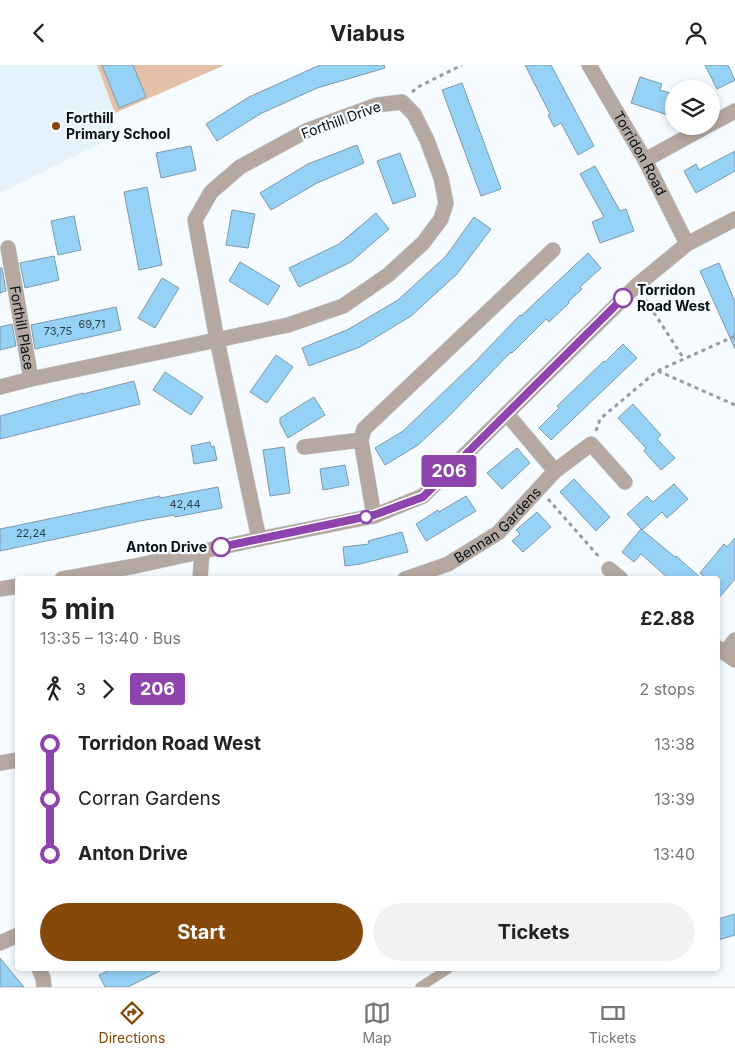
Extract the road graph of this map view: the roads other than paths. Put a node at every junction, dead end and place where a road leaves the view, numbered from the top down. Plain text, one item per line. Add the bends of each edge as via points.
1 (589, 65) edge
2 (735, 111) edge
3 (720, 119) edge
4 (691, 135) edge
5 (645, 160) junction
6 (735, 219) edge
7 (687, 244) junction
8 (8, 249) dead end
9 (553, 250) dead end
10 (217, 340) junction
11 (31, 379) junction
12 (0, 387) edge
13 (507, 414) junction
14 (361, 440) junction
15 (304, 447) dead end
16 (554, 471) junction
17 (625, 482) dead end
18 (374, 515) junction
19 (259, 539) junction
20 (202, 551) junction
21 (609, 569) road end
22 (79, 576) edge
23 (200, 576) edge
24 (414, 576) edge
25 (617, 576) edge
26 (15, 586) edge
27 (0, 589) edge
28 (735, 640) edge
29 (726, 654) edge
30 (15, 760) edge
31 (0, 763) edge
32 (15, 936) edge
33 (0, 943) edge
34 (40, 971) edge
35 (445, 971) edge
36 (44, 987) edge
37 (420, 987) edge

1 - 5 street, Torridon Road
2 - 3 street
4 - 5 street
5 - 7 street, Torridon Road
6 - 7 street
7 - 13 street via 636,285
8 - 11 street, Forthill Place
9 - 14 street via 364,429
10 - 10 street, Forthill Drive via 195,220 211,192 240,167 308,130 377,105 402,102 414,114 427,140 446,203 440,219 423,243 388,275 342,306 288,325
10 - 11 street
10 - 19 street, Forthill Drive
11 - 12 street
13 - 16 street
13 - 18 street via 423,497
14 - 15 street
14 - 18 street
16 - 17 street, Bennan Gardens via 591,444
16 - 24 street, Bennan Gardens via 498,533 448,564
18 - 19 street
19 - 20 street
20 - 22 street
20 - 23 street
21 - 25 street
26 - 27 street
28 - 29 street
30 - 31 street
32 - 33 street
34 - 36 street
35 - 37 lane

